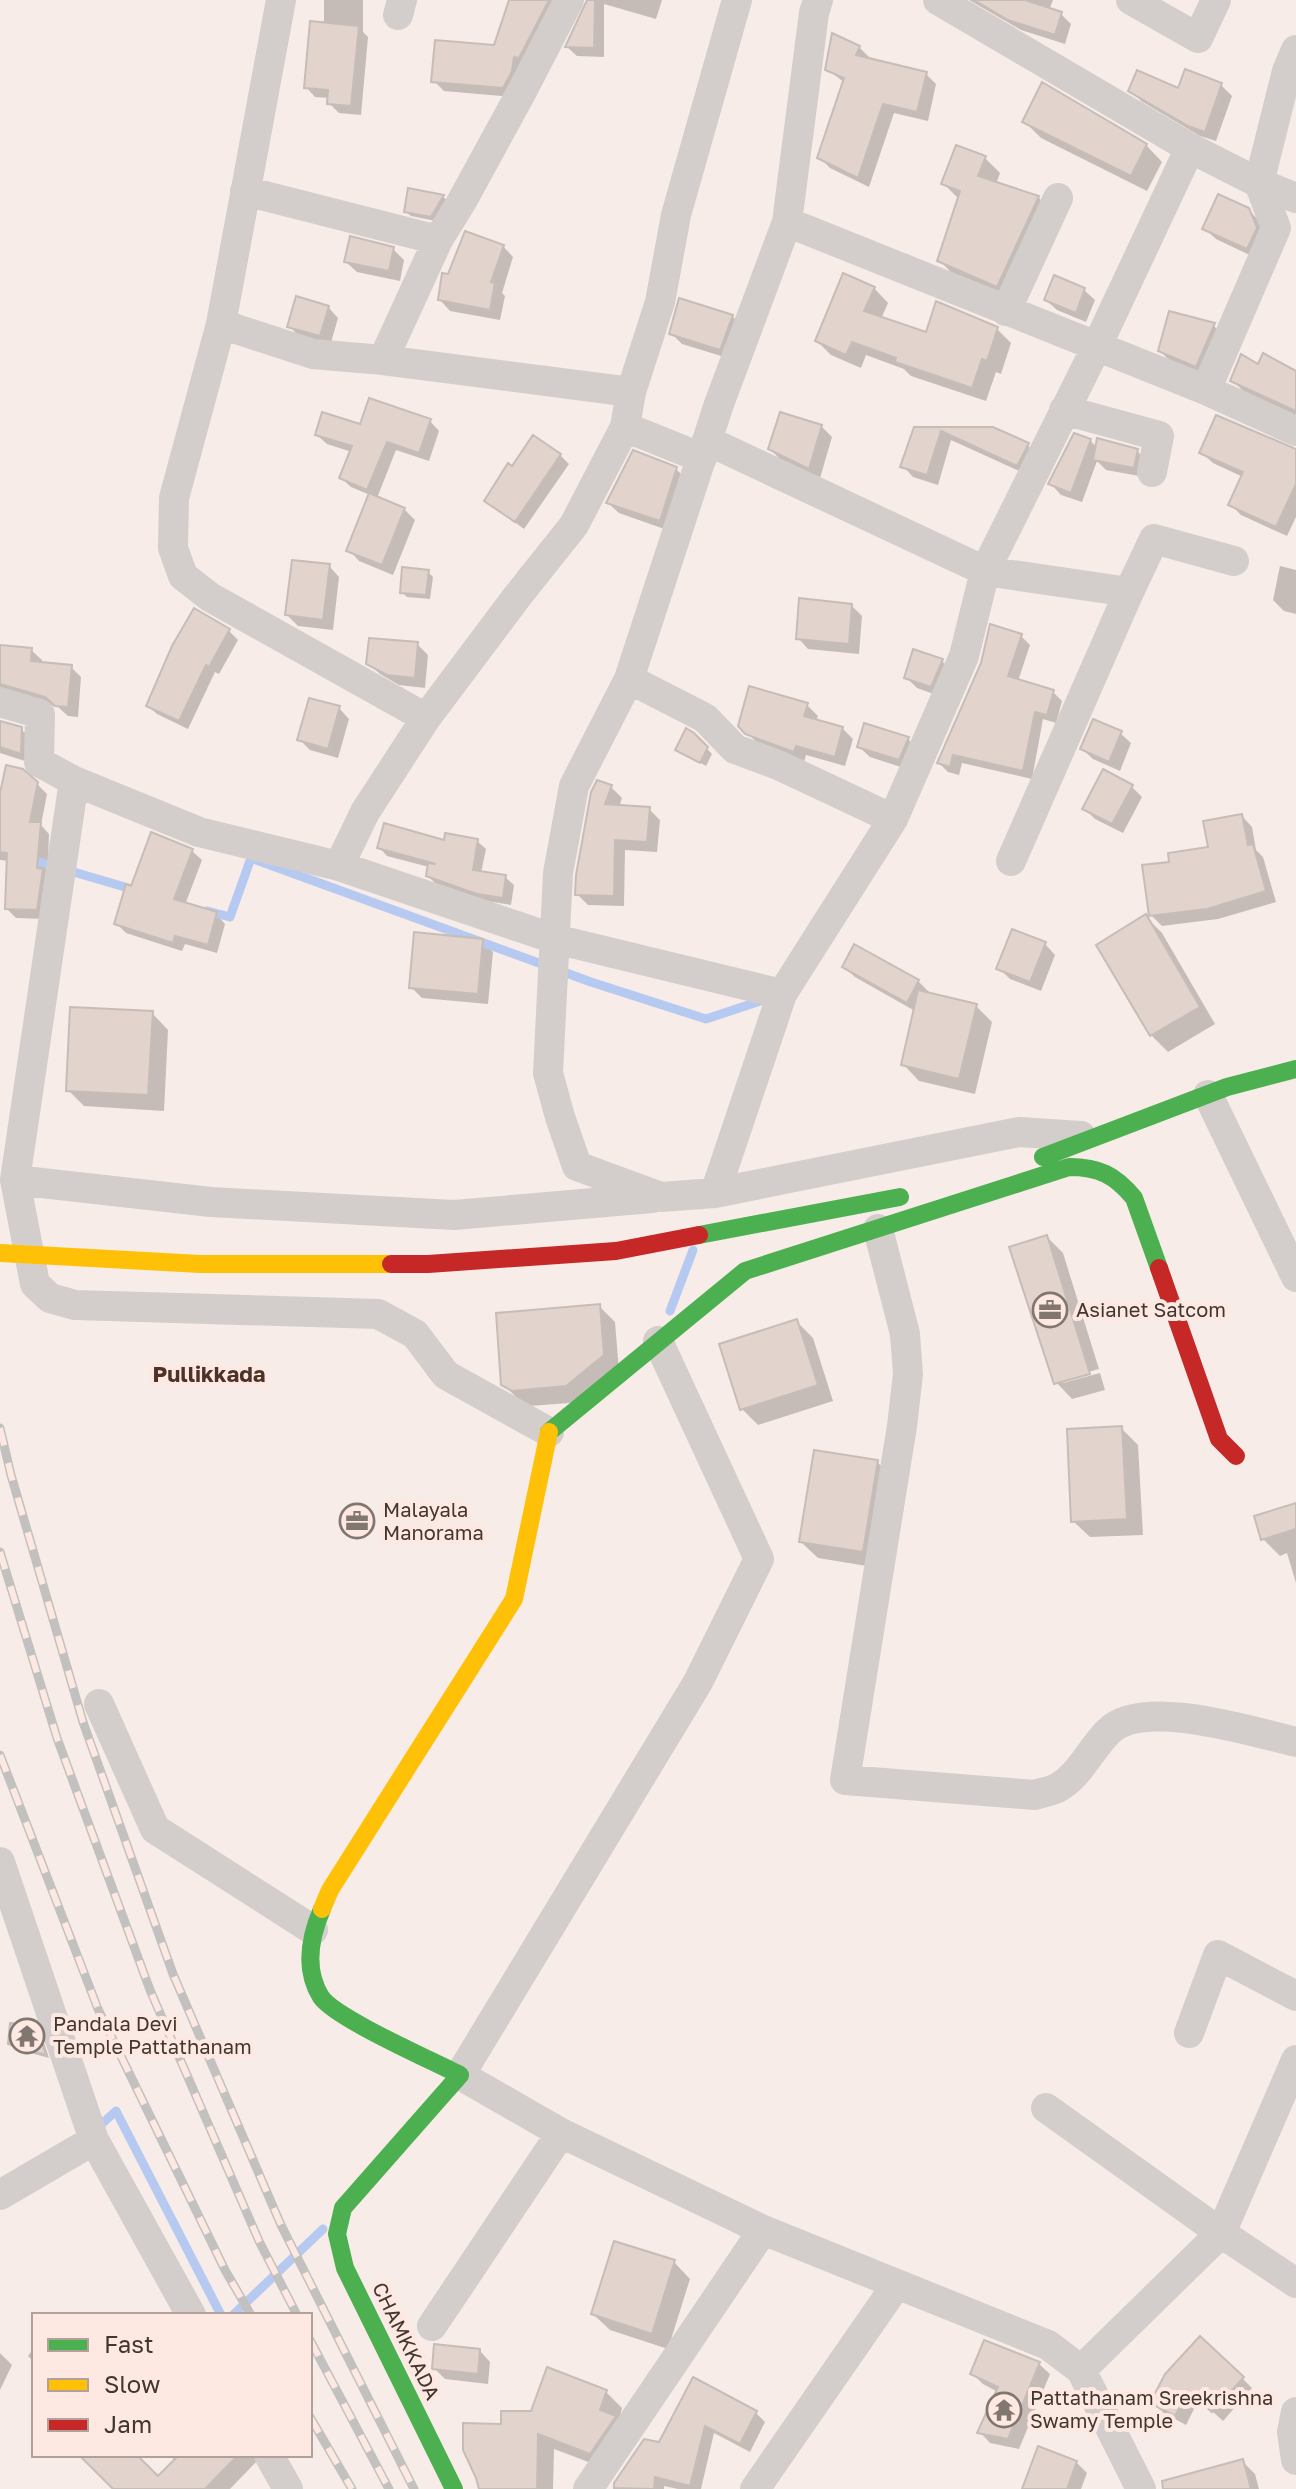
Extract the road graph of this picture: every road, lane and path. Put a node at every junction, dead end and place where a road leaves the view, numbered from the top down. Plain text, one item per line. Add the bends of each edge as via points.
1 (281, 0) edge
2 (569, 0) edge
3 (737, 0) edge
4 (818, 0) edge
5 (938, 0) edge
6 (1131, 0) edge
7 (1216, 0) edge
8 (1296, 50) edge
9 (1190, 148) junction
10 (1259, 183) junction
11 (245, 191) junction
12 (1058, 198) dead end
13 (1296, 198) edge
14 (787, 222) junction
15 (438, 240) junction
16 (1006, 311) junction
17 (221, 324) junction
18 (1097, 346) junction
19 (383, 360) junction
20 (1206, 390) junction
21 (631, 392) junction
22 (1064, 410) junction
23 (625, 427) junction
24 (1296, 431) edge
25 (705, 449) junction
26 (1152, 472) dead end
27 (1234, 561) dead end
28 (985, 571) junction
29 (1129, 592) junction
30 (629, 679) junction
31 (0, 702) edge
32 (426, 718) junction
33 (74, 781) junction
34 (893, 819) junction
35 (1011, 861) dead end
36 (339, 866) junction
37 (555, 939) junction
38 (782, 994) junction
39 (1285, 1051) dead end
40 (1296, 1069) edge
41 (1218, 1091) junction
42 (1107, 1132) junction
43 (1107, 1172) junction
44 (15, 1180) junction
45 (954, 1185) dead end
46 (715, 1193) junction
47 (916, 1194) dead end
48 (661, 1197) junction
49 (878, 1229) junction
50 (0, 1253) edge
51 (1296, 1277) edge
52 (658, 1341) junction
53 (549, 1432) junction
54 (1236, 1456) dead end
55 (99, 1704) dead end
56 (1296, 1742) edge
57 (0, 1862) edge
58 (313, 1930) junction
59 (1296, 1996) edge
60 (1189, 2033) dead end
61 (1296, 2060) edge
62 (460, 2075) junction
63 (1046, 2108) dead end
64 (561, 2133) junction
65 (94, 2140) junction
66 (0, 2195) edge
67 (763, 2230) junction
68 (1221, 2233) junction
69 (1296, 2283) edge
70 (897, 2284) junction
71 (190, 2313) edge
72 (432, 2326) dead end
73 (1081, 2370) junction
74 (1296, 2412) edge
75 (270, 2457) edge
76 (1296, 2460) edge
77 (288, 2489) edge
78 (454, 2489) edge
79 (588, 2489) edge
80 (755, 2489) edge
81 (1141, 2489) edge

1 - 11 street
2 - 15 street
3 - 21 street via 676,215 660,302
4 - 14 street
5 - 9 street
6 - 7 street via 1198,38
8 - 10 street
9 - 10 street
9 - 18 street
10 - 13 street
10 - 20 street via 1276,228
11 - 15 street
11 - 17 street
12 - 16 street
14 - 16 street
14 - 25 street
15 - 19 street
16 - 18 street
17 - 19 street via 313,354
17 - 32 street via 174,498 173,548 183,576 210,597
18 - 20 street
18 - 22 street
19 - 21 street
20 - 24 street
21 - 23 street
22 - 26 street via 1159,436
22 - 28 street
23 - 25 street
23 - 32 street via 574,525
25 - 28 street
25 - 30 street
27 - 29 street via 1154,539
28 - 29 street
28 - 34 street via 964,656
29 - 35 street
30 - 34 street via 705,718 735,749
30 - 37 street via 574,786 558,873
31 - 33 street via 40,714 39,762
32 - 36 street via 365,812
33 - 36 street via 199,832
33 - 44 street
34 - 38 street
36 - 37 street
37 - 38 street
37 - 48 street via 548,1073 577,1166
38 - 46 street
39 - 41 street
40 - 41 street
41 - 42 street
41 - 51 street
42 - 43 street
42 - 45 street
42 - 46 street via 1019,1132
43 - 49 street via 1095,1166 1069,1167
43 - 54 street via 1134,1198 1219,1439
44 - 48 street via 211,1202 454,1215
44 - 53 street via 35,1284 50,1298 75,1305 378,1314 415,1334 446,1375
46 - 48 street
47 - 50 street via 616,1251 428,1264 200,1264
49 - 52 street via 745,1271
49 - 56 street via 905,1334 908,1374 845,1780 1035,1795 1059,1787 1110,1729 1136,1717 1207,1720
52 - 53 street
52 - 62 street via 759,1559 698,1682
53 - 58 street via 514,1599 330,1890
55 - 58 street via 155,1829
57 - 65 street
58 - 62 street via 310,1970 322,1999 343,2016
59 - 60 street via 1218,1955
61 - 68 street
62 - 64 street
62 - 78 street, CHAMKKADA via 343,2208 337,2234 345,2268
63 - 68 street
64 - 67 street
64 - 72 street
65 - 66 street
65 - 71 street
67 - 70 street
67 - 79 street
68 - 69 street
68 - 73 street
70 - 73 street via 1048,2345
70 - 80 street
73 - 81 street
74 - 76 street
75 - 77 street

